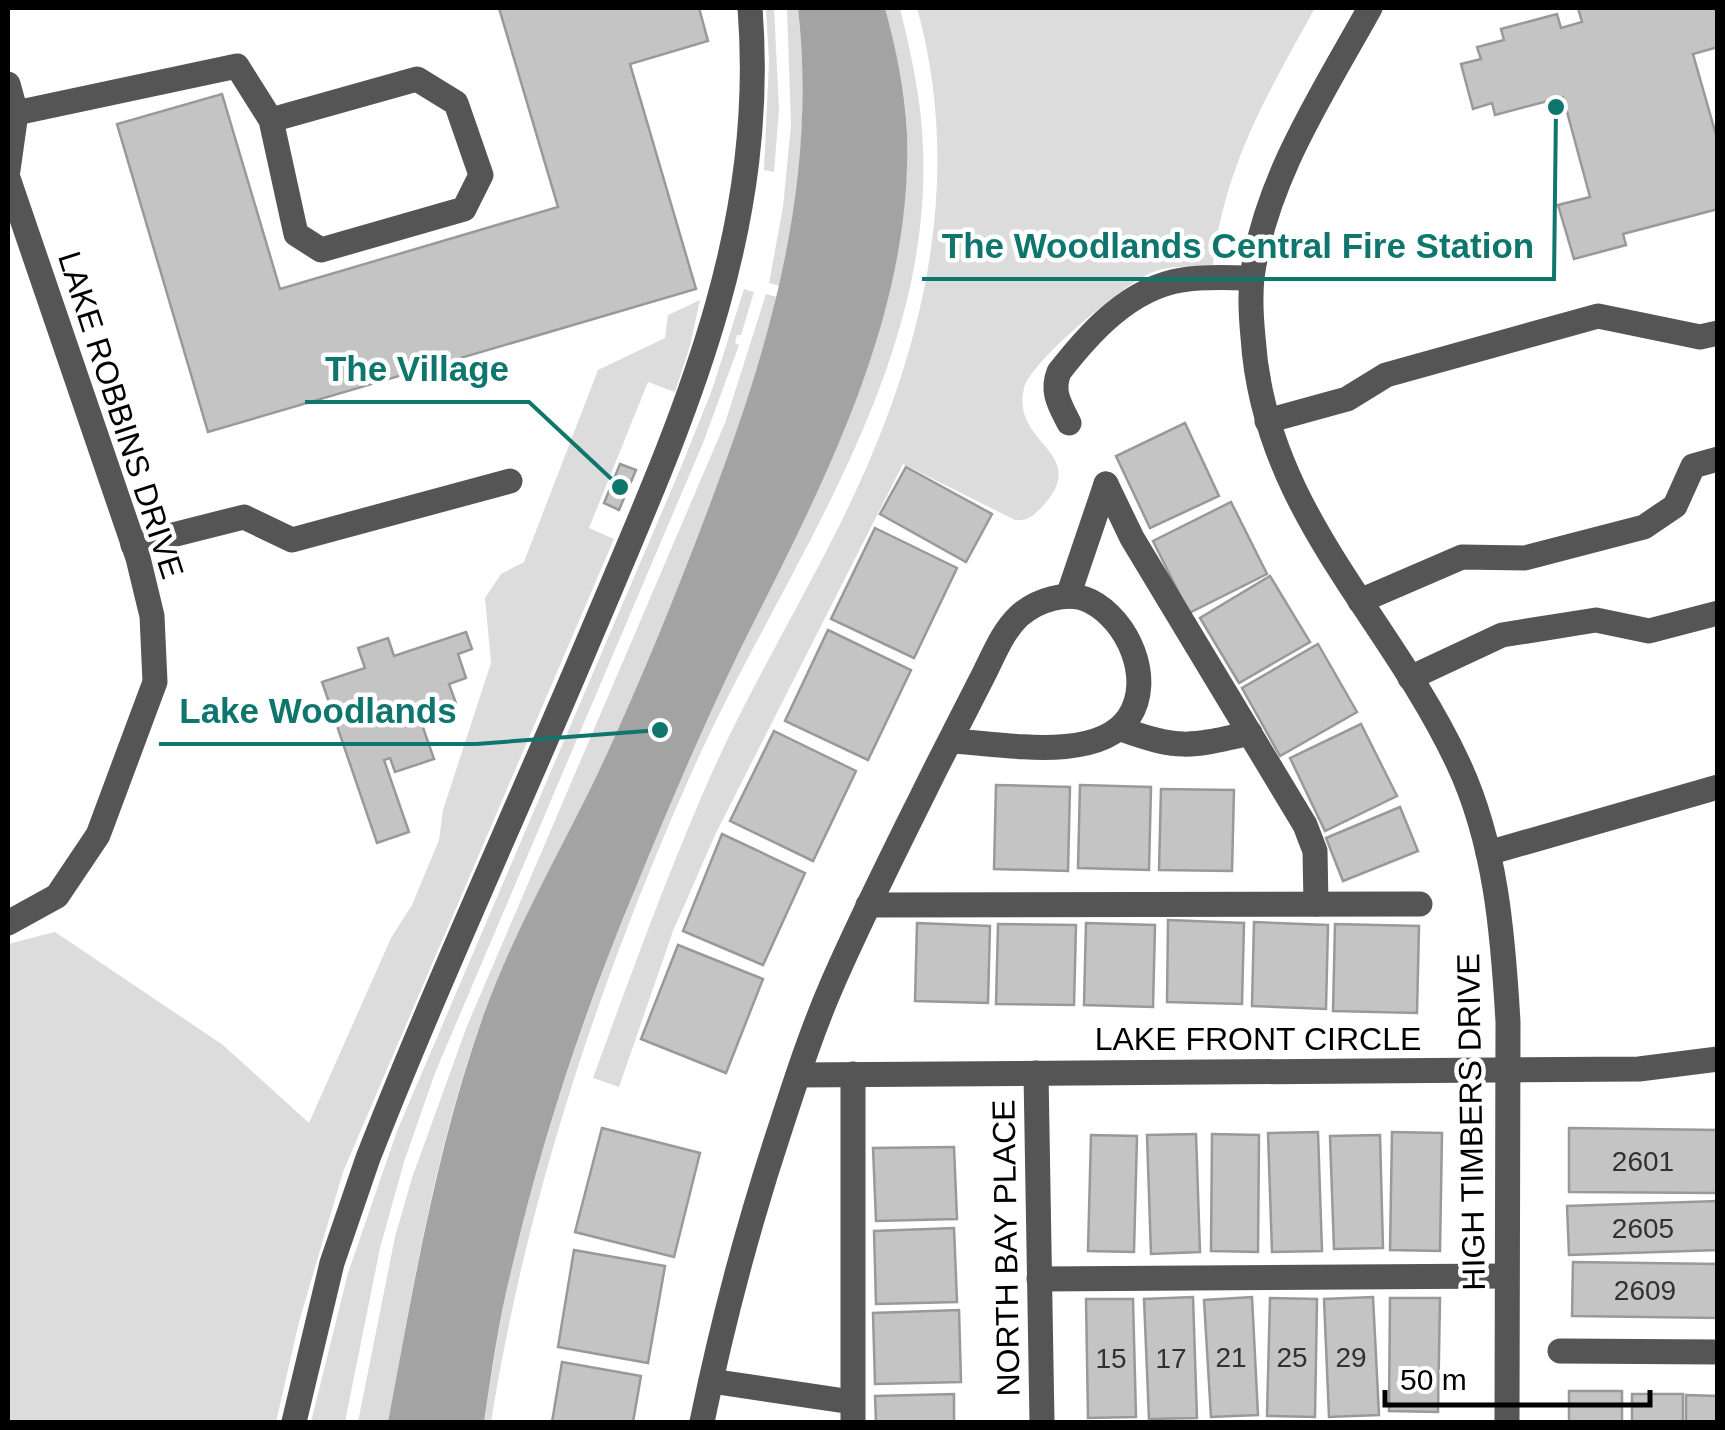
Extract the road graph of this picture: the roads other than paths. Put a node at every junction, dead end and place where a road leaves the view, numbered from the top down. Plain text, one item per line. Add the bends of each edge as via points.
1 (750, 8) edge
2 (1370, 8) edge
3 (8, 84) edge
4 (16, 114) junction
5 (271, 120) junction
6 (8, 170) edge
7 (8, 178) edge
8 (1252, 278) junction
9 (1718, 333) edge
10 (1267, 421) junction
11 (1069, 424) dead end
12 (1718, 458) edge
13 (510, 481) dead end
14 (133, 544) junction
15 (1068, 596) junction
16 (1360, 601) junction
17 (1718, 613) edge
18 (1410, 678) junction
19 (1120, 729) junction
20 (1250, 733) junction
21 (950, 741) junction
22 (1718, 787) edge
23 (1488, 854) junction
24 (1316, 904) junction
25 (1420, 904) dead end
26 (868, 905) junction
27 (8, 923) edge
28 (1718, 1059) edge
29 (1508, 1070) junction
30 (1036, 1073) junction
31 (852, 1074) junction
32 (798, 1075) junction
33 (1506, 1276) junction
34 (1039, 1279) junction
35 (1560, 1350) dead end
36 (1718, 1352) edge
37 (711, 1381) junction
38 (853, 1412) edge
39 (294, 1422) edge
40 (702, 1422) edge
41 (1042, 1422) edge
42 (1507, 1422) edge

1 - 39 street via 752,114 744,190 708,344 368,1158 332,1263
2 - 8 street, HIGH TIMBERS DRIVE via 1282,169
3 - 4 street
4 - 5 street via 237,66
4 - 6 street
5 - 5 street via 296,234 322,250 464,210 481,175 456,103 417,79
7 - 14 street, LAKE ROBBINS DRIVE
8 - 10 street, HIGH TIMBERS DRIVE via 1255,362
8 - 11 street via 1185,279 1123,305 1059,372 1056,398
9 - 10 street via 1700,337 1598,316 1386,375 1347,399
10 - 16 street, HIGH TIMBERS DRIVE via 1299,504
12 - 16 street via 1693,466 1675,506 1644,527 1525,558 1462,557
13 - 14 street via 292,540 244,518
14 - 27 street, LAKE ROBBINS DRIVE via 152,616 155,682 98,836 57,896
15 - 19 street via 1089,600 1109,615 1131,648 1138,689
15 - 20 street via 1106,484
15 - 21 street via 1039,603 1012,623
16 - 18 street, HIGH TIMBERS DRIVE
17 - 18 street via 1649,631 1596,620 1502,636
18 - 23 street, HIGH TIMBERS DRIVE via 1458,764
19 - 20 street via 1173,746
19 - 21 street via 1073,747
20 - 24 street via 1310,836
21 - 26 street
22 - 23 street
23 - 29 street, HIGH TIMBERS DRIVE via 1505,963
24 - 25 street
24 - 26 street
26 - 32 street
28 - 29 street, LAKE FRONT CIRCLE via 1639,1069
29 - 30 street, LAKE FRONT CIRCLE
29 - 33 street, HIGH TIMBERS DRIVE
30 - 31 street, LAKE FRONT CIRCLE
30 - 34 street, NORTH BAY PLACE
31 - 32 street, LAKE FRONT CIRCLE
31 - 38 street
32 - 37 street via 736,1267
33 - 34 street
33 - 42 street, HIGH TIMBERS DRIVE
34 - 41 street, NORTH BAY PLACE
35 - 36 street
37 - 38 street
37 - 40 street

